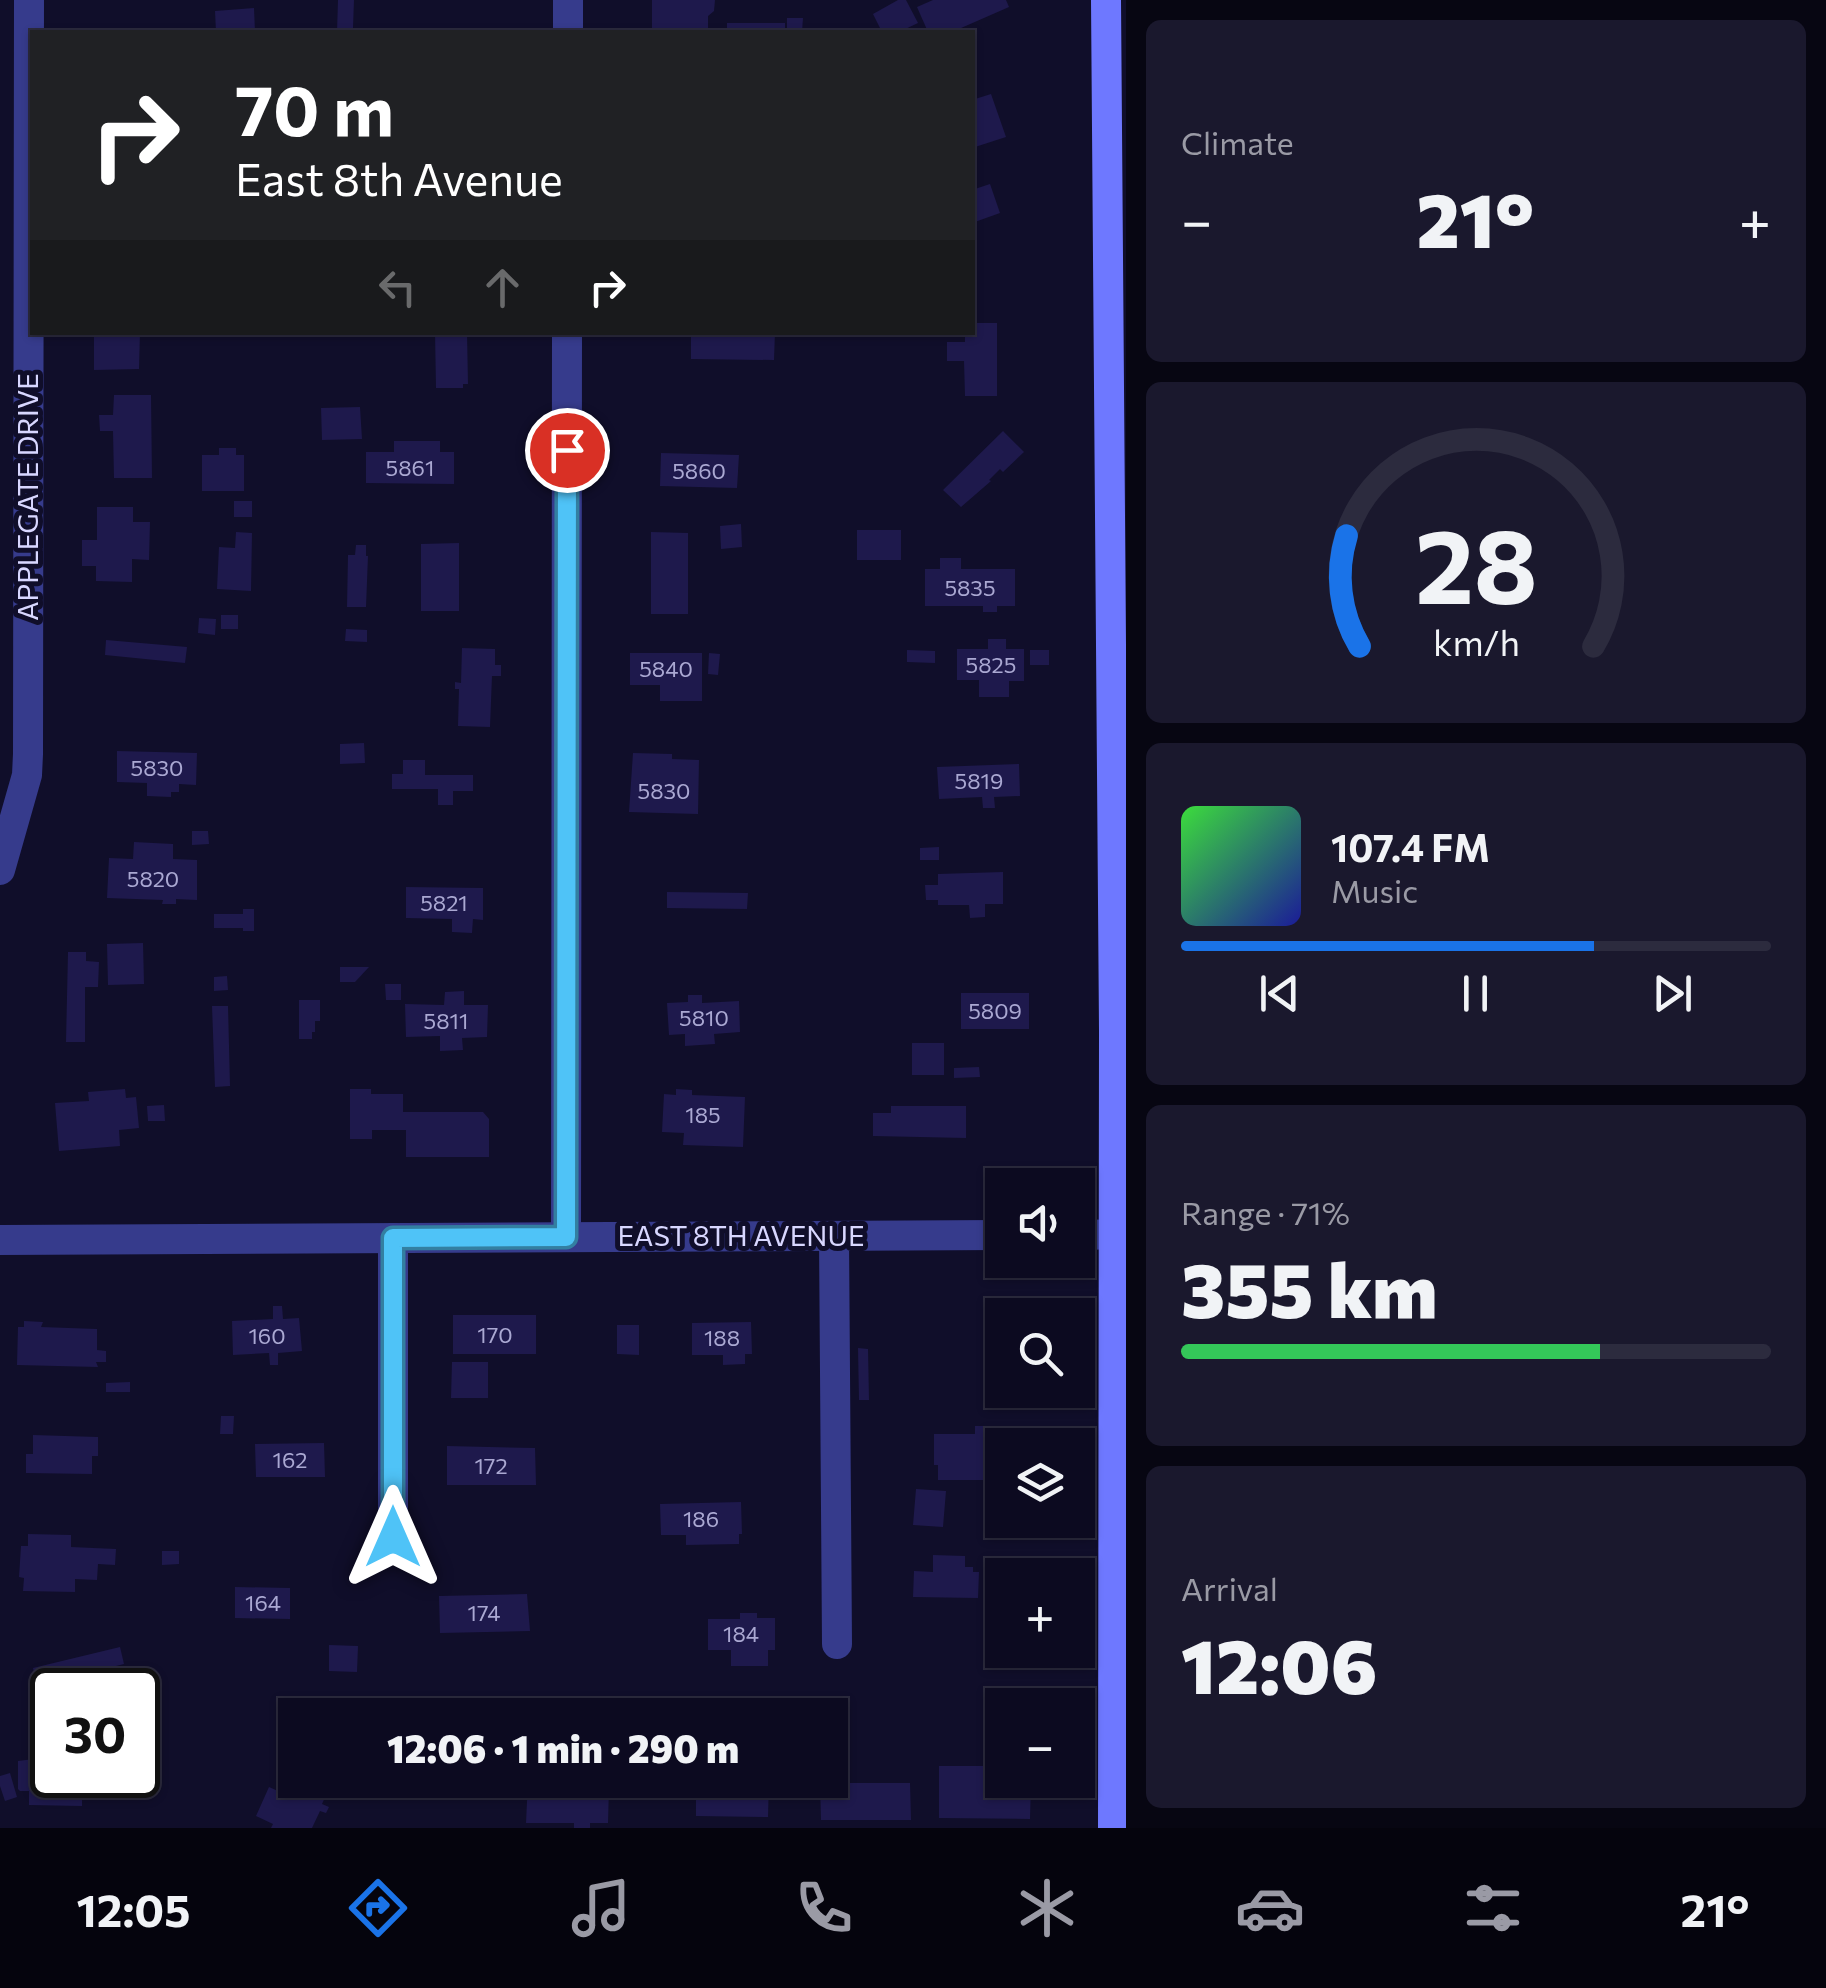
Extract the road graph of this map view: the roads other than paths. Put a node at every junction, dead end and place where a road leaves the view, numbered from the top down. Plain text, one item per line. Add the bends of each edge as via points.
1 (29, 0) edge
2 (568, 0) edge
3 (1106, 0) edge
4 (568, 30) edge
5 (1116, 73) edge
6 (567, 335) edge
7 (0, 870) edge
8 (1120, 1234) edge
9 (985, 1235) edge
10 (1095, 1235) edge
11 (834, 1236) junction
12 (566, 1237) junction
13 (393, 1238) junction
14 (0, 1240) edge
15 (393, 1537) dead end
16 (837, 1644) dead end
17 (1113, 1828) edge

1 - 7 street, APPLEGATE DRIVE via 28,754
2 - 4 street
3 - 5 street
5 - 8 street
6 - 12 street
8 - 10 street
8 - 17 street
9 - 11 street, EAST 8TH AVENUE
11 - 12 street, EAST 8TH AVENUE
11 - 16 street
12 - 13 street, EAST 8TH AVENUE
13 - 14 street, EAST 8TH AVENUE
13 - 15 street

